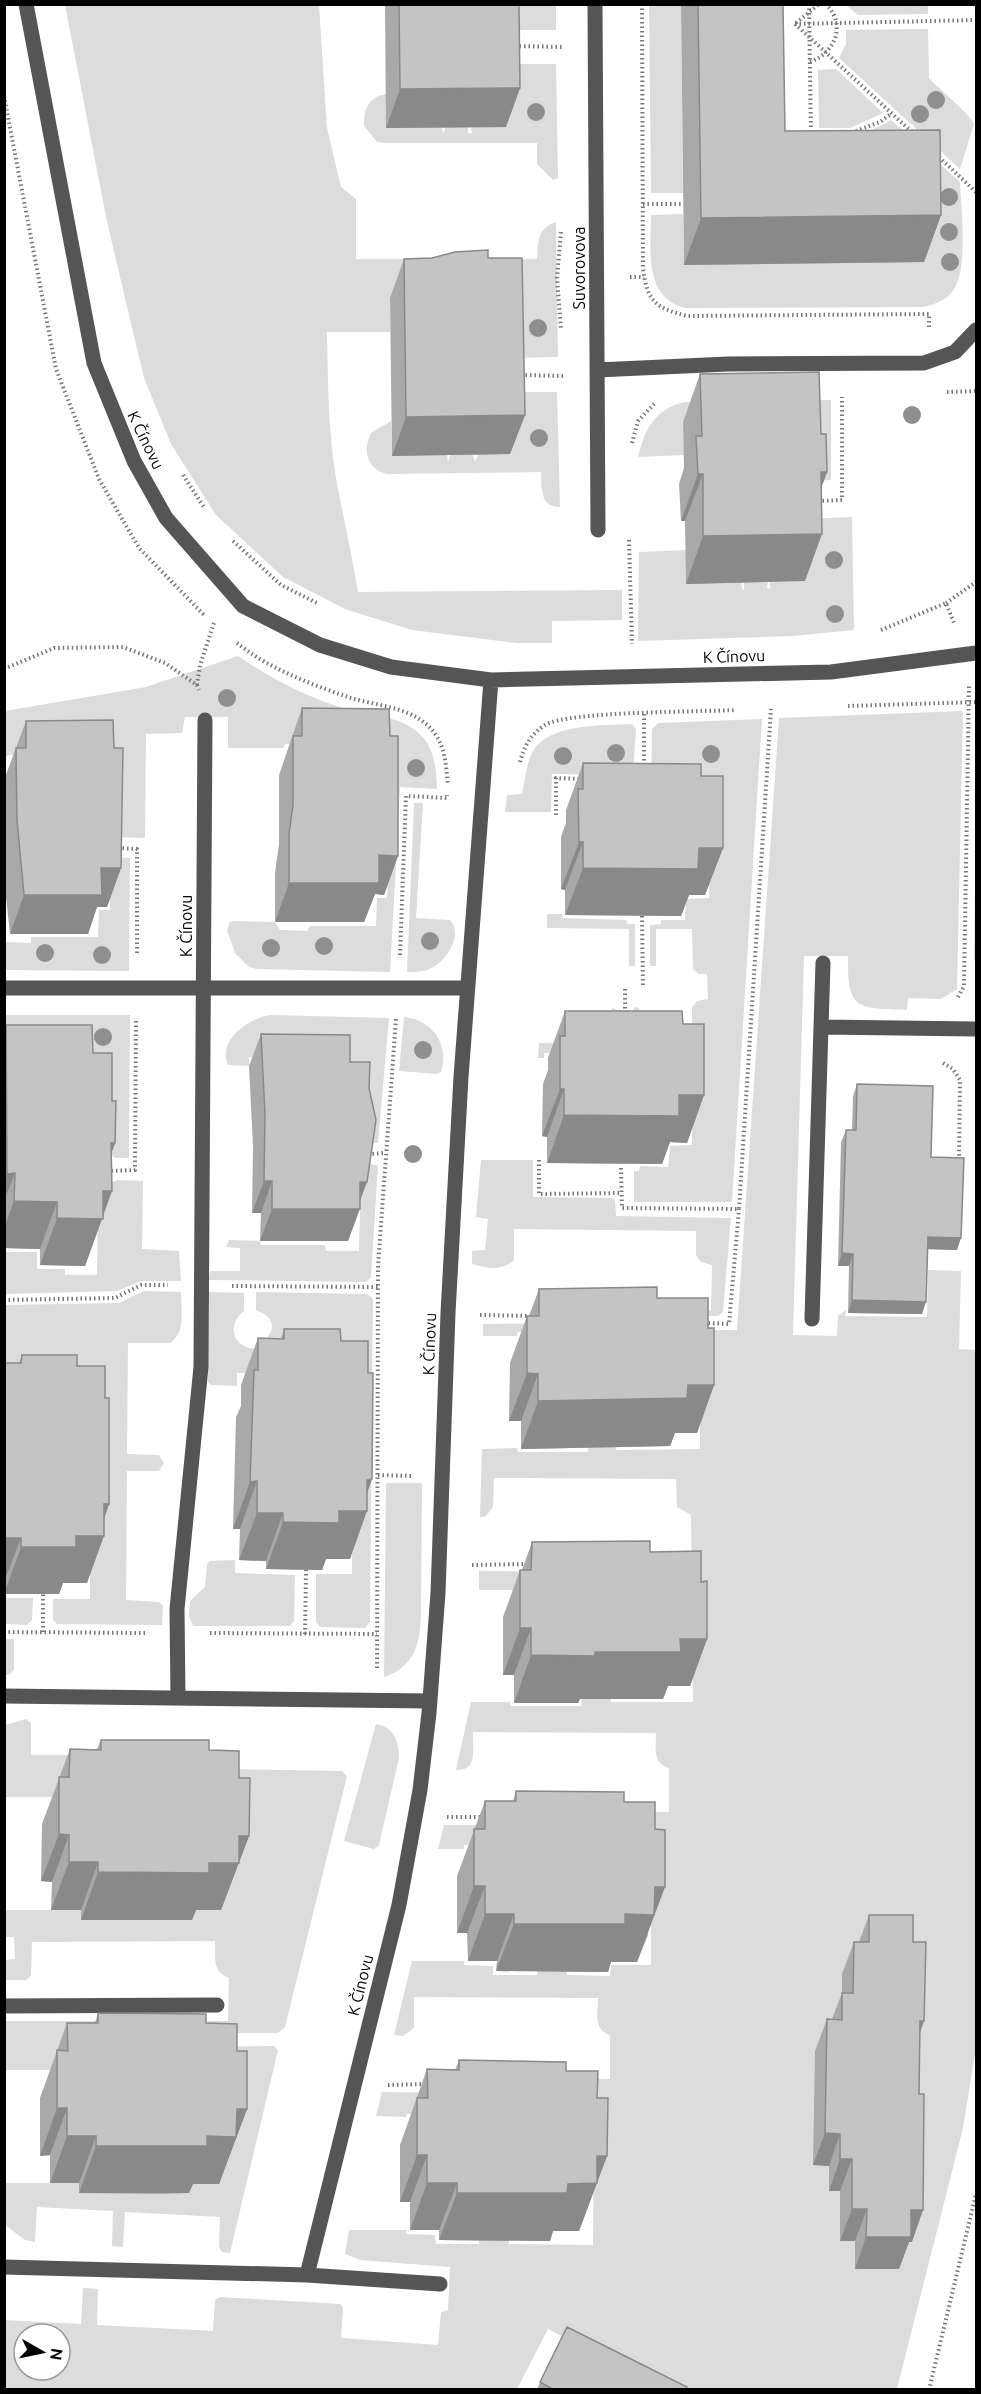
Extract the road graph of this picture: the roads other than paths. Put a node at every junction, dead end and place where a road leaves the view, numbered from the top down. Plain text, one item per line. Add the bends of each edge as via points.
1 (26, 4) edge
2 (595, 4) edge
3 (976, 330) edge
4 (597, 370) junction
5 (598, 531) dead end
6 (972, 653) edge
7 (491, 680) junction
8 (205, 720) road end
9 (823, 963) dead end
10 (4, 988) edge
11 (468, 988) junction
12 (204, 989) junction
13 (821, 1027) junction
14 (976, 1029) edge
15 (812, 1319) dead end
16 (4, 1696) edge
17 (178, 1698) junction
18 (430, 1701) junction
19 (217, 2005) dead end
20 (4, 2006) edge
21 (4, 2267) edge
22 (307, 2275) junction
23 (440, 2284) dead end

1 - 7 street, K Čínovu via 94,363 134,460 166,518 243,606 320,645 390,667
2 - 4 street, Suvorovova
3 - 4 street via 955,352 929,362
4 - 5 street, Suvorovova
6 - 7 street, K Čínovu via 831,672
7 - 11 street, K Čínovu
8 - 12 street, K Čínovu
9 - 13 street
10 - 12 street
11 - 12 street
11 - 18 street, K Čínovu via 448,1306 438,1593
12 - 17 street, K Čínovu via 201,1367 177,1609
13 - 14 street
13 - 15 street
16 - 17 street
17 - 18 street
18 - 22 street, K Čínovu via 420,1790 399,1905
19 - 20 street
21 - 22 street
22 - 23 street

